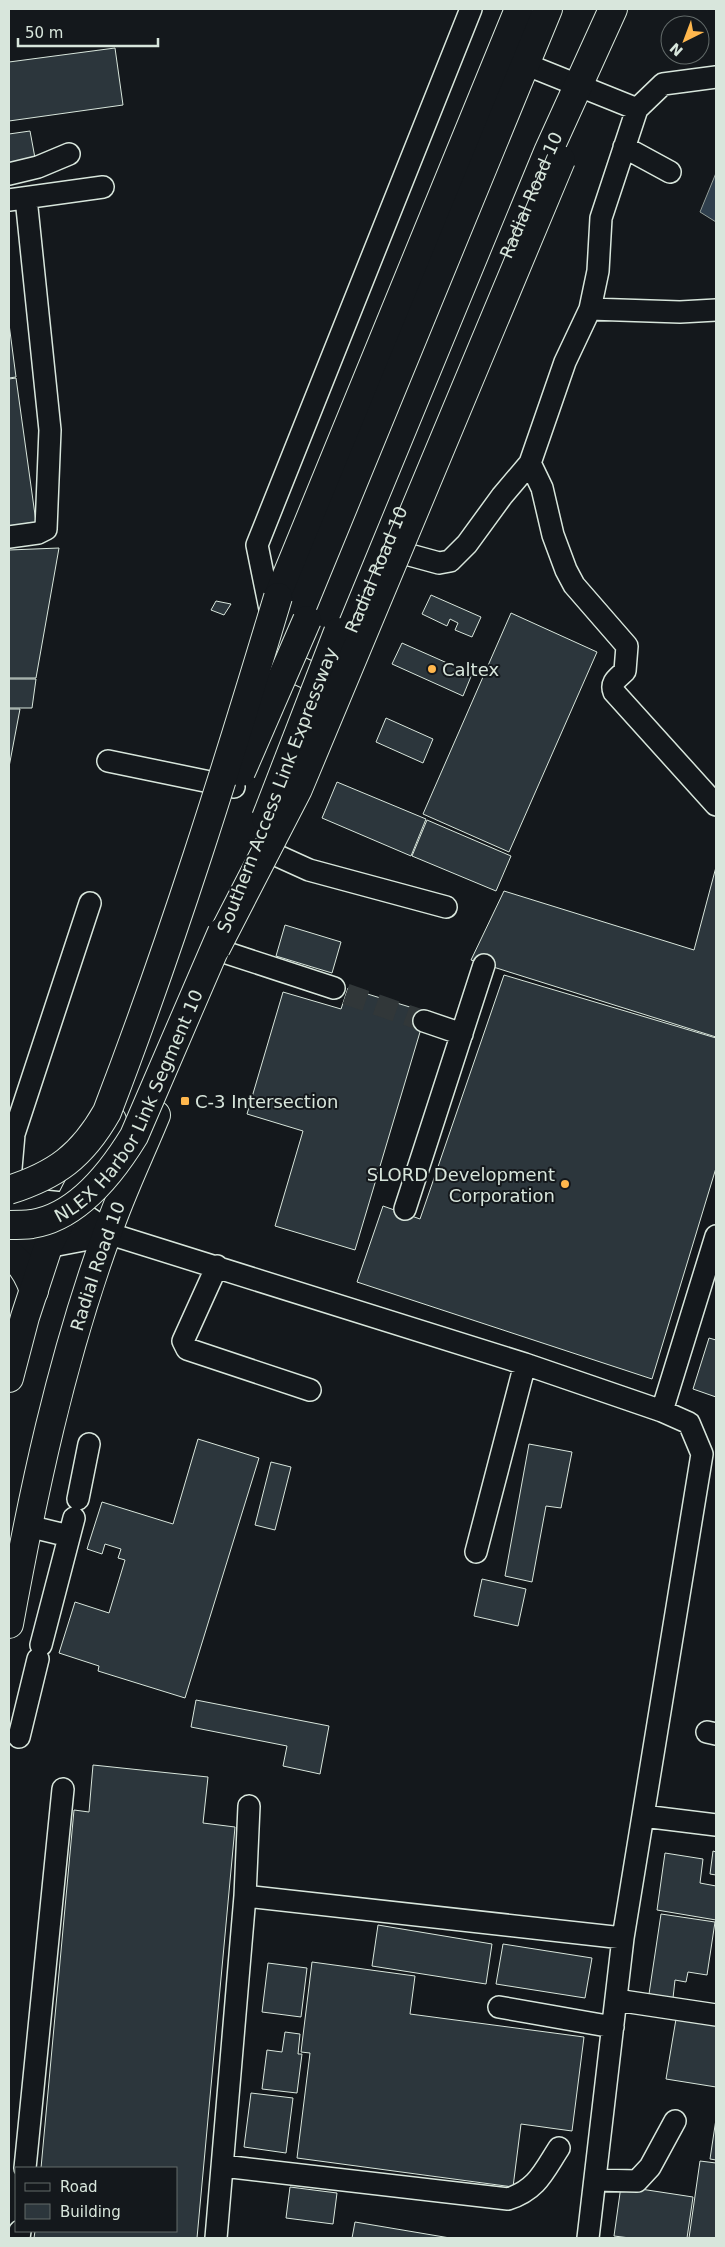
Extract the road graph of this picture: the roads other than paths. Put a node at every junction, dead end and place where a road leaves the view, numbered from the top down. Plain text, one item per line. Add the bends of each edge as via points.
1 (471, 9) edge
2 (520, 9) edge
3 (548, 9) edge
4 (613, 9) edge
5 (525, 64) junction
6 (716, 77) edge
7 (579, 86) junction
8 (637, 109) junction
9 (624, 147) junction
10 (69, 154) dead end
11 (670, 172) dead end
12 (9, 174) edge
13 (103, 187) dead end
14 (17, 199) edge
15 (590, 308) junction
16 (716, 310) edge
17 (530, 463) junction
18 (9, 537) edge
19 (384, 548) junction
20 (307, 620) dead end
21 (338, 632) dead end
22 (280, 662) junction
23 (330, 685) junction
24 (108, 761) dead end
25 (234, 787) junction
26 (716, 805) edge
27 (268, 851) junction
28 (90, 903) dead end
29 (446, 907) dead end
30 (172, 930) junction
31 (220, 950) junction
32 (484, 965) dead end
33 (334, 988) tunnel mouth
34 (424, 1021) tunnel mouth
35 (462, 1034) junction
36 (102, 1140) junction
37 (10, 1201) edge
38 (67, 1206) junction
39 (405, 1209) dead end
40 (107, 1233) junction
41 (716, 1236) edge
42 (9, 1243) edge
43 (49, 1244) junction
44 (9, 1254) edge
45 (217, 1266) junction
46 (34, 1291) junction
47 (526, 1364) junction
48 (9, 1378) edge
49 (310, 1390) dead end
50 (662, 1411) junction
51 (89, 1444) dead end
52 (73, 1517) junction
53 (28, 1526) junction
54 (476, 1552) dead end
55 (9, 1624) edge
56 (19, 1737) dead end
57 (63, 1789) dead end
58 (249, 1806) dead end
59 (643, 1816) junction
60 (716, 1825) edge
61 (245, 1896) junction
62 (623, 1938) junction
63 (616, 2000) junction
64 (499, 2007) dead end
65 (715, 2009) edge
66 (613, 2027) junction
67 (675, 2121) dead end
68 (560, 2148) dead end
69 (223, 2166) junction
70 (25, 2167) edge
71 (595, 2180) junction
72 (216, 2238) edge
73 (588, 2238) edge

1 - 22 street via 258,545
2 - 30 highway, bridge via 278,597 227,766
3 - 5 highway
4 - 7 highway, Radial Road 10
5 - 7 street
5 - 22 highway
6 - 8 street via 663,84
7 - 8 street
7 - 19 highway, Radial Road 10 via 548,152
7 - 31 highway, bridge via 561,160 298,789
8 - 9 street
9 - 11 street
9 - 15 street via 601,218 598,271
10 - 12 street via 38,167
13 - 14 street
14 - 18 street via 50,430 49,473 46,529
15 - 16 street via 680,312
15 - 17 street via 565,362
17 - 19 street via 450,561 439,563
17 - 26 street via 542,488 557,543 574,585 627,646 625,671 614,682 614,692
19 - 23 highway, Radial Road 10
20 - 30 highway, Southern Access Link Expressway, bridge
21 - 31 highway, Southern Access Link Expressway, bridge
22 - 23 highway
22 - 25 highway
23 - 27 highway, Radial Road 10
24 - 25 street
25 - 36 highway
27 - 29 street via 309,870
27 - 31 highway, Radial Road 10
28 - 37 street via 14,1134
30 - 37 highway, NLEX Harbor Link Segment 10, bridge via 107,1112 96,1131 68,1163
31 - 33 street
31 - 37 highway, NLEX Harbor Link Segment 10, bridge via 124,1153 99,1182 56,1216 40,1222
31 - 40 highway, Radial Road 10
32 - 35 street
34 - 35 street
35 - 39 street
36 - 37 highway via 76,1165 46,1186
36 - 38 highway
37 - 38 main road
38 - 40 main road
38 - 43 highway
40 - 43 main road
40 - 45 street
40 - 53 highway, Radial Road 10 via 74,1334
41 - 50 street
42 - 43 main road
43 - 46 highway
44 - 46 highway via 21,1265
45 - 47 street
45 - 49 street via 183,1341 187,1348
46 - 48 highway
47 - 50 street
47 - 54 street
50 - 59 street via 689,1423 702,1454
51 - 52 street
52 - 53 street
52 - 56 street
53 - 55 highway, Radial Road 10
57 - 70 street
58 - 61 street
59 - 60 street
59 - 62 street
61 - 62 street
61 - 69 street
62 - 63 street
63 - 65 street
63 - 66 street
64 - 66 street
66 - 71 street
67 - 71 street via 650,2167 637,2181
68 - 69 street via 534,2186 508,2199
69 - 72 street
71 - 73 street

